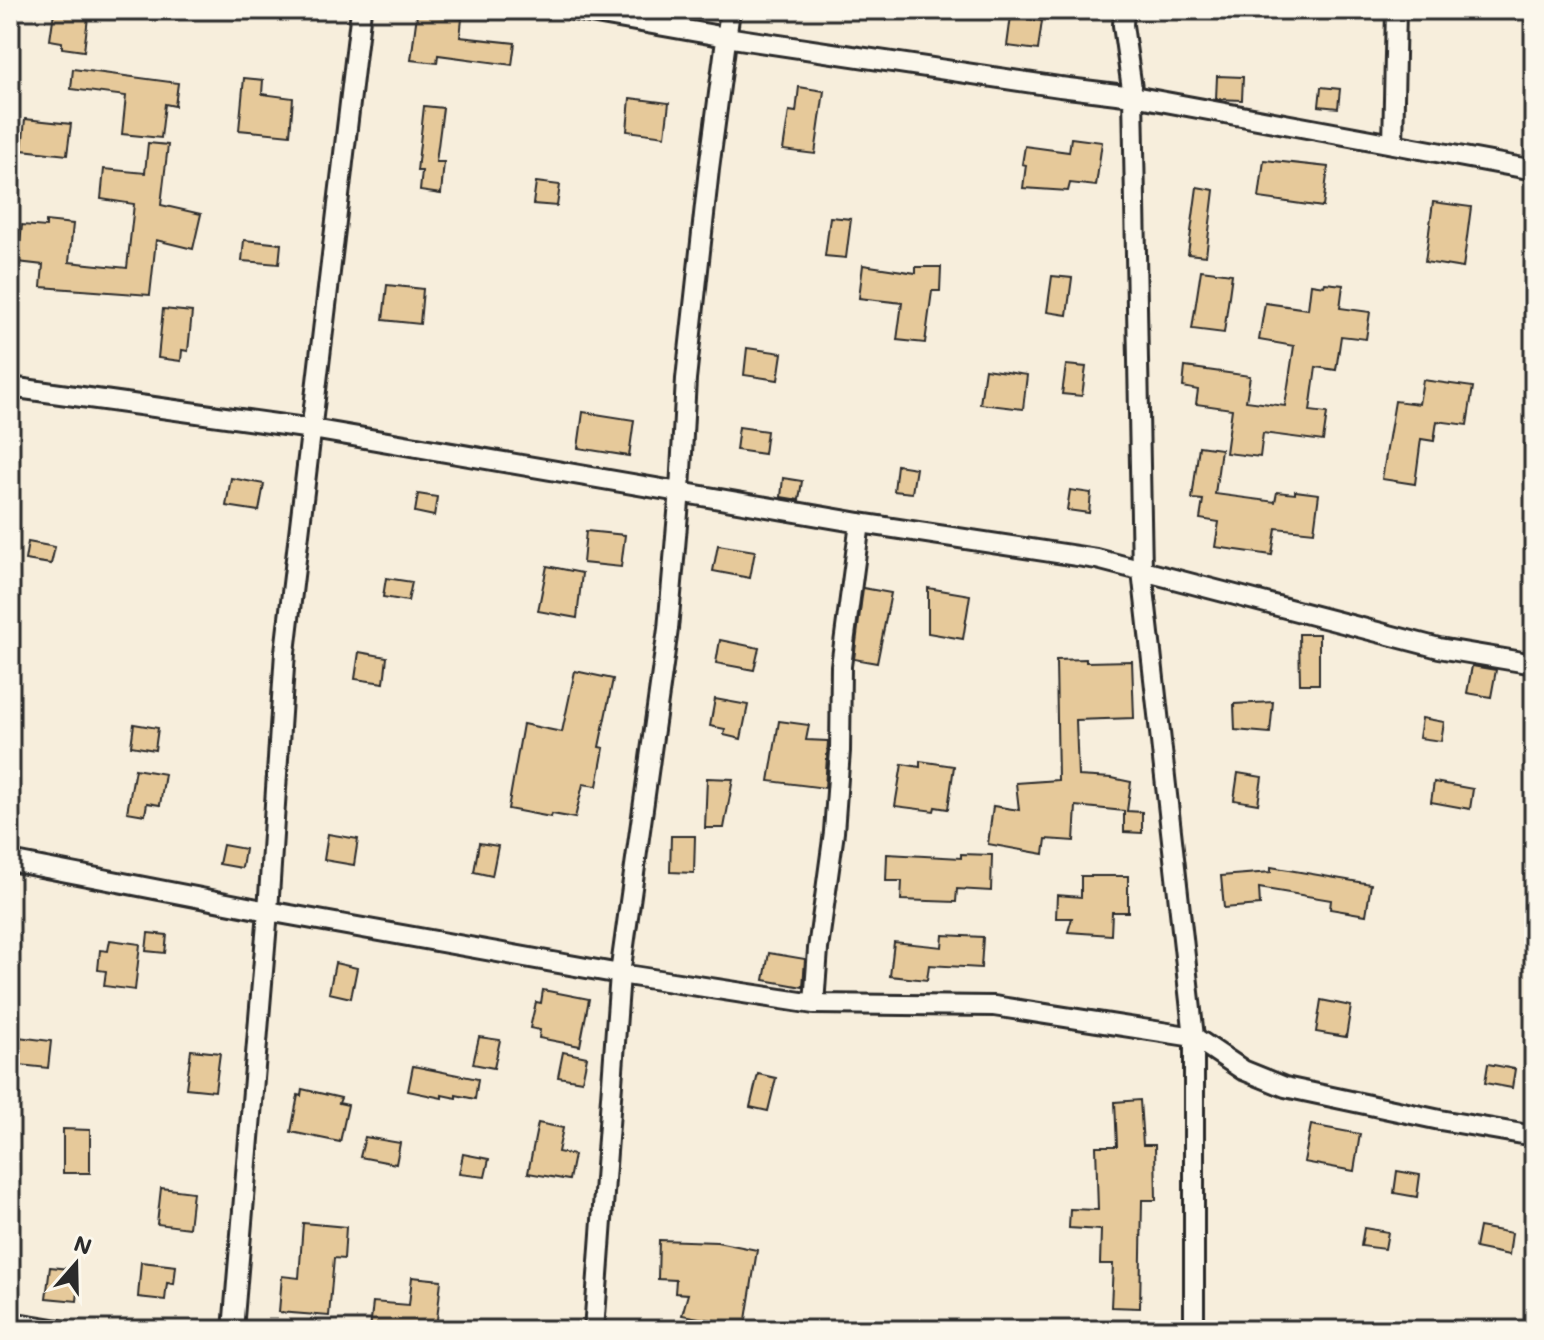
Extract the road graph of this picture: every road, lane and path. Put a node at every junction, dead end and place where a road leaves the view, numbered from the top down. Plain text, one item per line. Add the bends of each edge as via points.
1 (361, 10) edge
2 (573, 10) edge
3 (730, 10) edge
4 (1124, 10) edge
5 (1396, 10) edge
6 (726, 37) junction
7 (1133, 96) junction
8 (1393, 144) junction
9 (1534, 170) edge
10 (10, 387) edge
11 (312, 429) junction
12 (680, 490) junction
13 (860, 523) junction
14 (1142, 571) junction
15 (1534, 664) edge
16 (10, 861) edge
17 (268, 911) junction
18 (620, 974) junction
19 (814, 1004) junction
20 (1194, 1037) junction
21 (1534, 1136) edge
22 (10, 1322) edge
23 (60, 1330) edge
24 (233, 1330) edge
25 (594, 1330) edge
26 (1194, 1330) edge

1 - 11 street
2 - 6 street
3 - 6 street
4 - 7 street
5 - 8 street
6 - 7 street
6 - 12 street via 686,379
7 - 8 street
7 - 14 street
8 - 9 street
10 - 11 street
11 - 12 street
11 - 17 street via 285,652
12 - 13 street
12 - 18 street via 668,629
13 - 14 street via 1097,559
13 - 19 street via 841,666 834,832
14 - 15 street via 1439,648
14 - 20 street
16 - 17 street
17 - 18 street
17 - 24 street
18 - 19 street
18 - 25 street
19 - 20 street via 994,1006
20 - 21 street via 1243,1070 1285,1087
20 - 26 street
22 - 23 street

